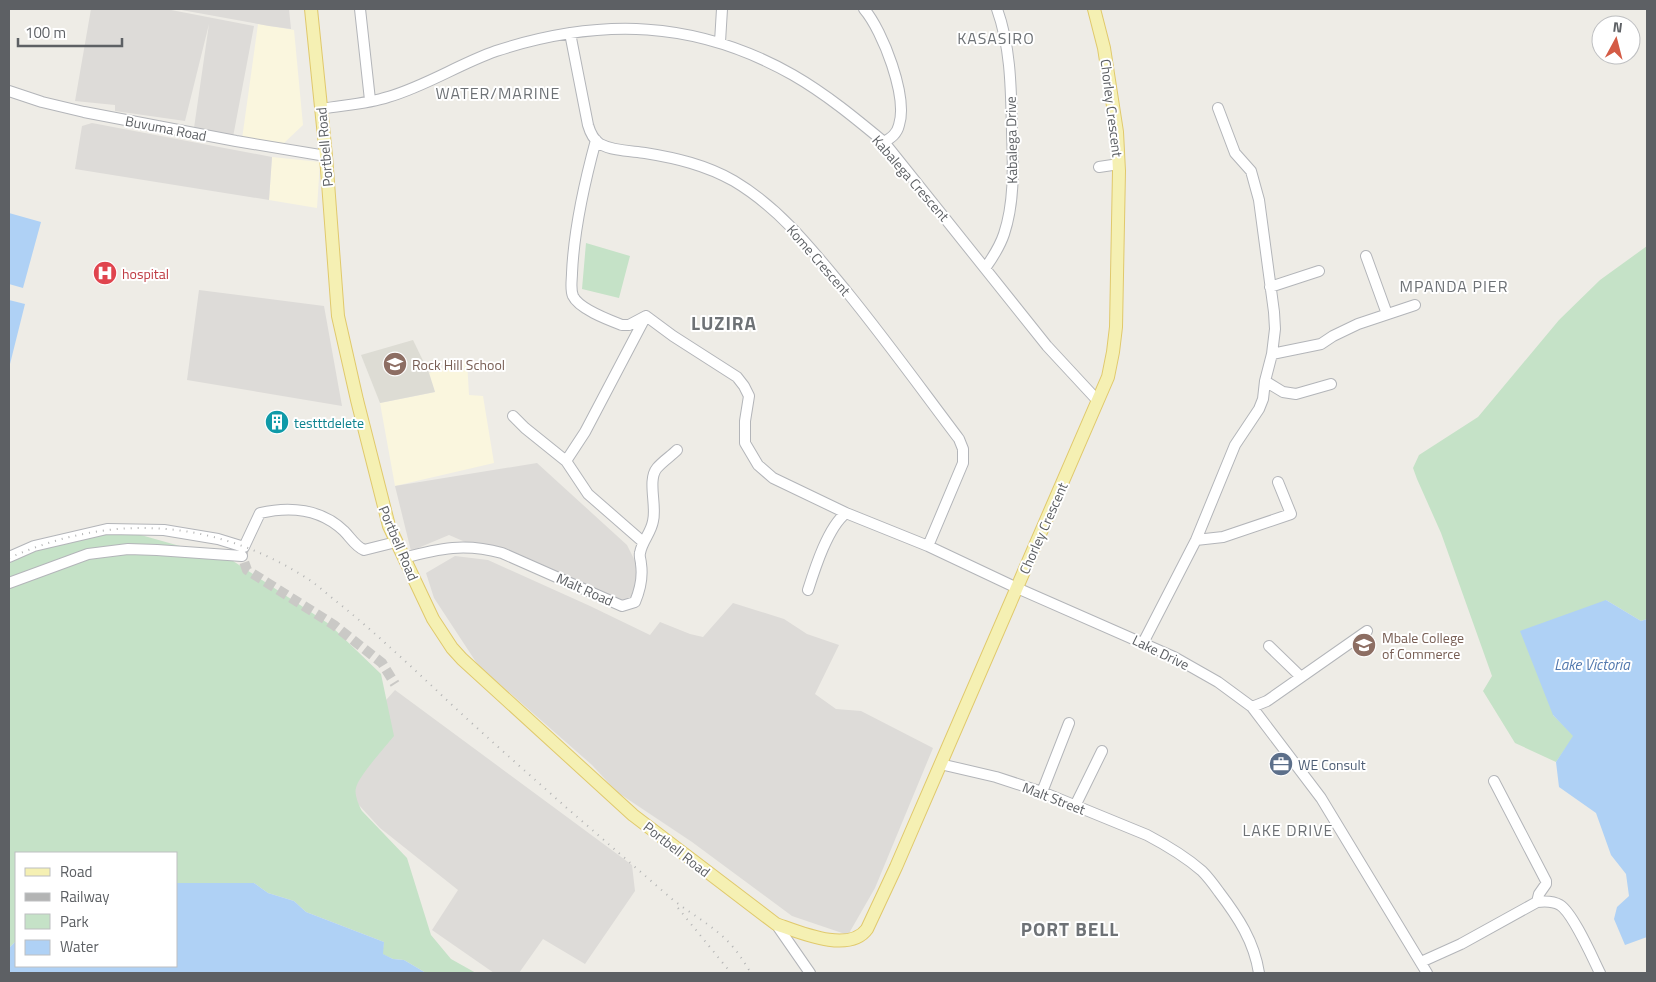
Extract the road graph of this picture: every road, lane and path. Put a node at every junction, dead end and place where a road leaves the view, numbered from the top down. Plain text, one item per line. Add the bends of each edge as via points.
1 (311, 9) edge
2 (360, 9) edge
3 (722, 9) edge
4 (864, 9) edge
5 (997, 9) edge
6 (1094, 9) edge
7 (570, 33) junction
8 (720, 42) junction
9 (9, 91) edge
10 (370, 100) junction
11 (1218, 108) dead end
12 (321, 109) junction
13 (596, 140) junction
14 (884, 142) junction
15 (326, 156) junction
16 (1119, 164) junction
17 (1099, 167) dead end
18 (1366, 256) dead end
19 (986, 267) junction
20 (1319, 271) dead end
21 (1270, 287) junction
22 (1415, 305) dead end
23 (1387, 314) junction
24 (646, 316) junction
25 (1272, 354) junction
26 (1265, 381) junction
27 (1332, 384) dead end
28 (1098, 401) junction
29 (513, 416) dead end
30 (678, 450) dead end
31 (566, 461) junction
32 (1278, 482) dead end
33 (846, 512) junction
34 (1196, 540) junction
35 (396, 542) junction
36 (643, 542) junction
37 (928, 546) junction
38 (242, 556) dead end
39 (9, 557) edge
40 (404, 558) junction
41 (9, 582) edge
42 (1017, 588) junction
43 (808, 590) dead end
44 (1366, 631) dead end
45 (1143, 643) junction
46 (1269, 646) dead end
47 (1301, 677) junction
48 (1252, 707) junction
49 (1069, 723) dead end
50 (1102, 750) dead end
51 (940, 764) junction
52 (1494, 781) dead end
53 (1042, 792) junction
54 (1075, 806) junction
55 (1537, 902) junction
56 (776, 924) junction
57 (1421, 962) junction
58 (810, 973) edge
59 (1259, 973) edge
60 (1427, 973) edge
61 (1600, 973) edge

1 - 12 main road, Portbell Road
2 - 10 street
3 - 8 street
4 - 14 street via 888,52 900,94 899,125 893,137
5 - 19 street, Kabalega Drive via 1004,34 1011,90 1011,201 1005,233
6 - 16 main road, Chorley Crescent via 1112,88
7 - 8 street, Kabalega Crescent via 603,28 645,29
7 - 10 street, Kabalega Crescent via 496,52 388,97
7 - 13 street via 588,125
8 - 14 street, Kabalega Crescent via 800,79
9 - 15 street, Buvuma Road via 84,112
10 - 12 street, Kabalega Crescent
11 - 21 street via 1235,153 1251,170
12 - 15 main road, Portbell Road
13 - 24 street via 575,233 572,291 583,307 620,325 626,326
13 - 37 street, Kome Crescent via 610,147 703,166 734,182 769,207 808,244 874,325 959,439 963,449 963,463
14 - 19 street, Kabalega Crescent
15 - 35 main road, Portbell Road via 338,316 378,485
16 - 17 street
16 - 28 main road, Chorley Crescent via 1115,340 1108,377
18 - 23 street
19 - 28 street, Kabalega Crescent via 1047,346
20 - 21 street
21 - 25 street via 1275,329
22 - 23 street
23 - 25 street via 1320,344
24 - 31 street via 589,425
24 - 33 street, Lake Drive via 737,376 749,396 746,443 758,465 772,478
25 - 26 street
26 - 27 street via 1283,392 1296,394
26 - 34 street via 1259,410 1235,445
28 - 42 main road, Chorley Crescent
29 - 31 street
30 - 36 street, Malt Road via 656,471 652,486 654,517
31 - 36 street via 588,494
32 - 34 street via 1291,514 1223,538
33 - 37 street, Lake Drive
33 - 43 street via 834,525
34 - 45 street
35 - 39 street via 364,550 338,526 320,515 300,510 274,510 260,513 244,547 164,530 107,529 34,546
35 - 40 main road, Portbell Road
36 - 40 street, Malt Road via 640,591 635,602 623,606 489,550 448,547
37 - 42 street, Lake Drive
38 - 41 street via 128,549 88,554
40 - 56 main road, Portbell Road via 434,618 462,659 633,815
42 - 45 street, Lake Drive
42 - 51 main road, Chorley Crescent
44 - 47 street
45 - 48 street, Lake Drive via 1218,682
46 - 47 street
47 - 48 street
48 - 57 street, Lake Drive via 1321,798
49 - 53 street
50 - 54 street
51 - 53 street, Malt Street
51 - 56 main road, Chorley Crescent via 896,867 862,935 840,941 803,934
52 - 55 street via 1546,881
53 - 54 street, Malt Street
54 - 59 street, Malt Street via 1163,844 1204,873 1231,907 1251,943
55 - 57 street
55 - 61 street via 1553,902 1565,909
56 - 58 street
57 - 60 street, Lake Drive

